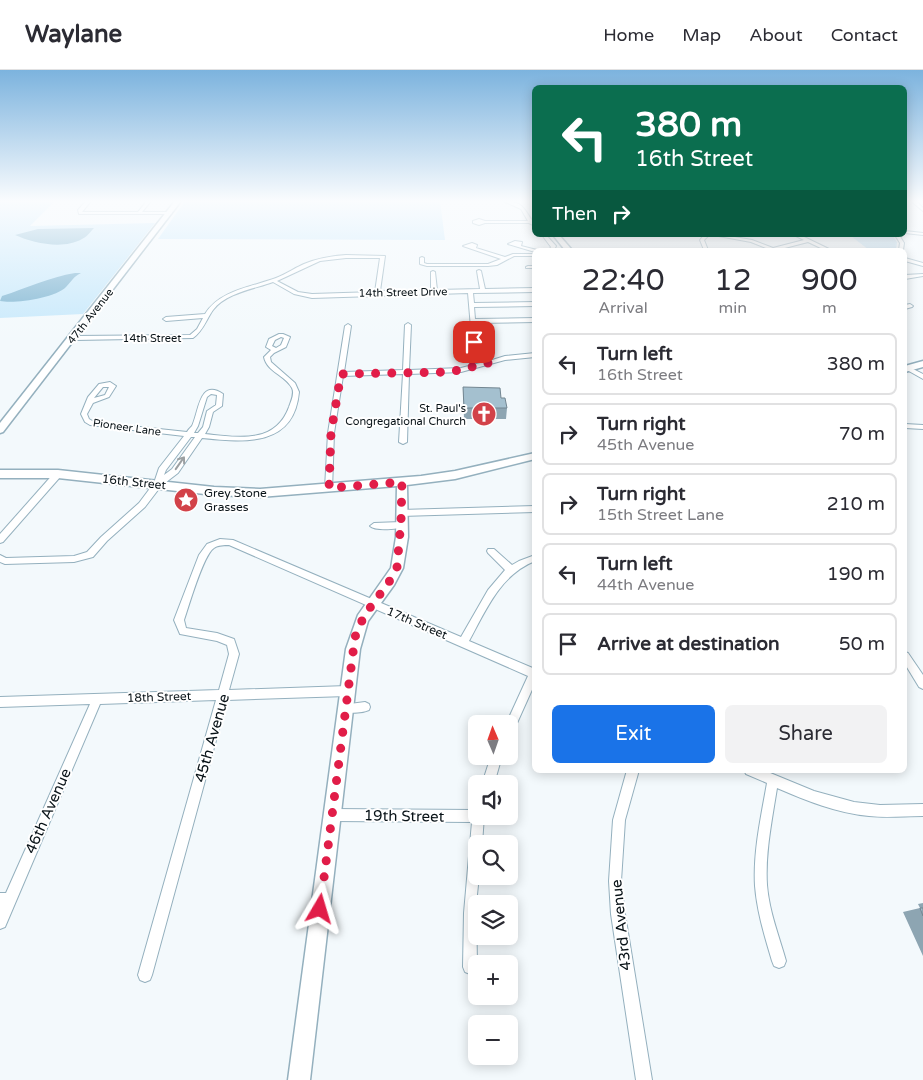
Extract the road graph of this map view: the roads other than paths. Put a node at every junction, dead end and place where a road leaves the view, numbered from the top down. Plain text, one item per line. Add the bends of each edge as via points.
1 (143, 248) edge
2 (477, 248) edge
3 (532, 253) edge
4 (422, 258) dead end
5 (505, 259) junction
6 (907, 260) edge
7 (923, 265) edge
8 (528, 267) dead end
9 (532, 267) edge
10 (479, 271) dead end
11 (434, 272) dead end
12 (923, 275) edge
13 (907, 277) edge
14 (274, 281) junction
15 (483, 290) junction
16 (532, 290) edge
17 (434, 291) junction
18 (470, 291) junction
19 (377, 293) junction
20 (532, 304) edge
21 (472, 305) junction
22 (207, 316) junction
23 (166, 319) dead end
24 (532, 320) edge
25 (472, 321) junction
26 (408, 324) dead end
27 (348, 326) dead end
28 (74, 338) junction
29 (274, 349) dead end
30 (532, 355) edge
31 (488, 363) junction
32 (923, 364) edge
33 (907, 369) edge
34 (406, 372) junction
35 (341, 374) junction
36 (923, 377) edge
37 (91, 401) dead end
38 (200, 411) junction
39 (210, 411) junction
40 (907, 426) edge
41 (923, 427) edge
42 (0, 430) edge
43 (194, 436) junction
44 (403, 442) dead end
45 (532, 457) edge
46 (0, 474) edge
47 (58, 474) junction
48 (402, 482) junction
49 (158, 484) junction
50 (329, 488) junction
51 (532, 509) edge
52 (401, 519) junction
53 (374, 526) dead end
54 (0, 540) edge
55 (215, 544) joint
56 (491, 551) dead end
57 (0, 558) edge
58 (532, 559) edge
59 (510, 569) junction
60 (372, 603) junction
61 (463, 642) junction
62 (907, 659) edge
63 (532, 673) edge
64 (532, 680) edge
65 (923, 684) edge
66 (347, 691) junction
67 (224, 695) junction
68 (97, 699) junction
69 (0, 702) edge
70 (365, 707) dead end
71 (346, 708) junction
72 (515, 715) edge
73 (632, 773) edge
74 (756, 773) edge
75 (773, 781) junction
76 (923, 810) edge
77 (332, 815) junction
78 (468, 816) edge
79 (476, 825) edge
80 (5, 899) edge
81 (0, 922) edge
82 (470, 955) edge
83 (779, 961) dead end
84 (145, 975) dead end
85 (299, 1080) edge
86 (644, 1080) edge

1 - 28 main road, 47th Avenue
2 - 5 street
3 - 5 street
4 - 5 street via 422,264 427,266 493,264
6 - 7 street
8 - 9 street
10 - 15 street
11 - 17 street
12 - 13 street
14 - 19 street, 14th Street Drive via 296,293 312,296
14 - 19 street, 14th Street via 320,260 382,258
14 - 22 street, 14th Street via 232,294 214,306
15 - 16 street, 14th Street Drive
15 - 18 street, 14th Street Drive
17 - 18 street, 14th Street Drive
17 - 19 street, 14th Street Drive
18 - 21 street
20 - 21 street
21 - 25 street
22 - 23 street
22 - 28 street, 14th Street via 191,337
24 - 25 street
25 - 31 street via 476,350
26 - 34 street
27 - 35 street
28 - 42 main road, 47th Avenue
29 - 43 street via 268,358 270,365 296,390 289,418 284,424 270,434 252,439
30 - 31 street
31 - 34 street via 461,370
32 - 33 main road
33 - 36 street
34 - 35 street
34 - 44 street
35 - 50 street via 331,433
37 - 43 street, Pioneer Lane via 84,415 92,424
38 - 39 street
38 - 39 street via 206,394 220,394 219,406
38 - 43 street
39 - 43 street via 206,427
40 - 41 street
43 - 49 street via 174,471
45 - 48 main road, 16th Street via 455,475
46 - 47 main road, 16th Street
47 - 49 main road, 16th Street
47 - 54 street
48 - 50 main road, 16th Street
48 - 52 main road
49 - 50 main road, 16th Street via 239,493
49 - 57 street via 142,506 90,555 74,559
51 - 52 street
52 - 53 street
52 - 60 main road via 397,567
55 - 60 street, 17th Street via 230,542
55 - 67 street, 45th Avenue via 202,557 179,620 183,631 231,642 234,654
56 - 59 street
58 - 59 street
59 - 61 street via 500,579
60 - 61 street, 17th Street
60 - 66 main road via 355,637
61 - 63 street, 17th Street
62 - 65 street
64 - 72 street
66 - 67 street, 18th Street
66 - 71 main road
67 - 68 street, 18th Street
67 - 84 street, 45th Avenue
68 - 69 street, 18th Street
68 - 80 street, 46th Avenue
70 - 71 street
71 - 77 main road
73 - 86 street, 43rd Avenue via 619,820 615,881 620,934
74 - 75 street
75 - 76 street via 854,808
75 - 83 street via 764,833 761,886
77 - 78 street, 19th Street
77 - 85 main road
79 - 82 street
80 - 81 street, 46th Avenue

